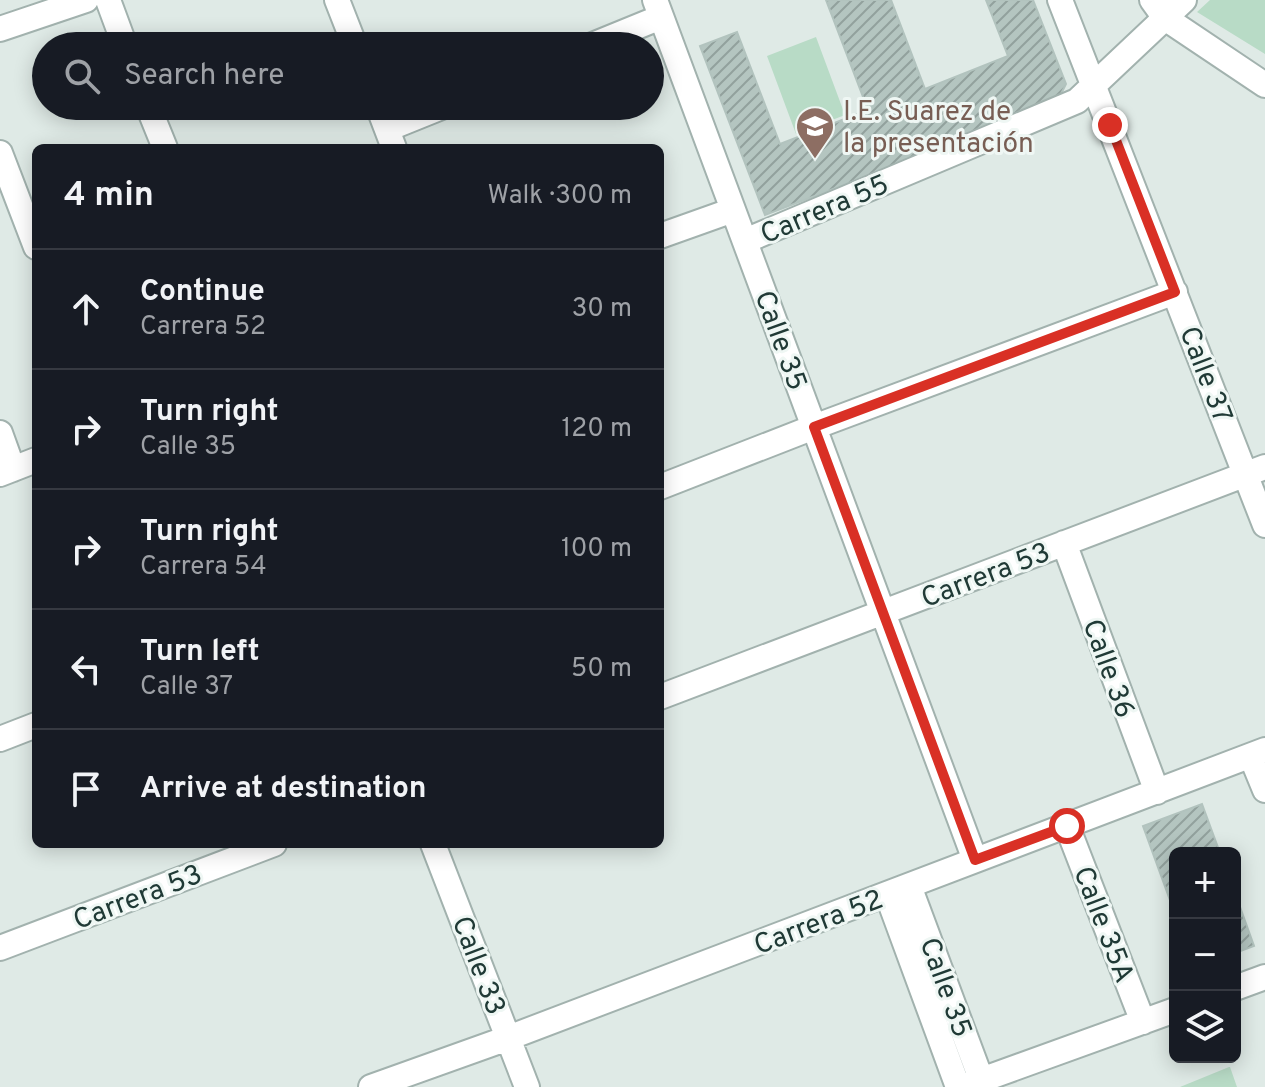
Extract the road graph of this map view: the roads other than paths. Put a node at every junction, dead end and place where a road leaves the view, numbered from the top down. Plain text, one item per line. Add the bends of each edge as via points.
1 (86, 0) edge
2 (108, 0) edge
3 (337, 0) edge
4 (1060, 0) edge
5 (1184, 0) edge
6 (658, 8) edge
7 (1158, 9) edge
8 (0, 29) edge
9 (120, 32) edge
10 (350, 32) edge
11 (615, 32) edge
12 (1094, 85) junction
13 (1265, 85) edge
14 (154, 120) edge
15 (384, 120) edge
16 (422, 120) edge
17 (391, 139) edge
18 (163, 144) edge
19 (0, 153) edge
20 (733, 210) junction
21 (664, 235) edge
22 (32, 237) edge
23 (745, 241) junction
24 (1175, 292) junction
25 (814, 427) junction
26 (0, 433) edge
27 (32, 461) edge
28 (6, 471) edge
29 (1255, 471) edge
30 (664, 485) edge
31 (1265, 525) edge
32 (1064, 543) junction
33 (883, 612) junction
34 (664, 695) edge
35 (32, 727) edge
36 (0, 739) edge
37 (1258, 753) edge
38 (1265, 790) edge
39 (1157, 792) junction
40 (1067, 826) junction
41 (263, 848) edge
42 (435, 848) edge
43 (975, 860) junction
44 (898, 890) junction
45 (0, 948) edge
46 (1265, 977) edge
47 (1241, 986) edge
48 (1169, 1012) edge
49 (1143, 1022) junction
50 (508, 1038) junction
51 (972, 1085) edge
52 (371, 1087) edge
53 (527, 1087) edge

1 - 8 street
2 - 9 street
3 - 10 street
4 - 12 street, Calle 37
5 - 7 street, Carrera 55
6 - 11 street
6 - 20 street, Calle 35
7 - 12 street, Carrera 55
7 - 13 street
12 - 23 street, Carrera 55 via 1077,101
12 - 24 street, Calle 37
14 - 18 street
15 - 17 street
16 - 17 street
19 - 22 street
20 - 21 street, Carrera 55
20 - 23 street, Calle 35
23 - 25 street, Calle 35
24 - 25 street
24 - 29 street, Calle 37
25 - 30 street
25 - 33 street, Calle 35
26 - 28 street
27 - 28 street
29 - 31 street, Calle 37
29 - 32 street, Carrera 53
32 - 33 street, Carrera 53
32 - 39 street, Calle 36
33 - 34 street, Carrera 53
33 - 43 street, Calle 35
35 - 36 street
37 - 38 street
37 - 39 street, Carrera 52
39 - 40 street, Carrera 52
40 - 43 street, Carrera 52
40 - 49 street, Calle 35A
41 - 45 street, Carrera 53
42 - 50 street, Calle 33
43 - 44 street, Carrera 52
44 - 50 street, Carrera 52
44 - 51 street, Calle 35
46 - 47 street
48 - 49 street
49 - 51 street
50 - 52 street, Carrera 52
50 - 53 street, Calle 33

